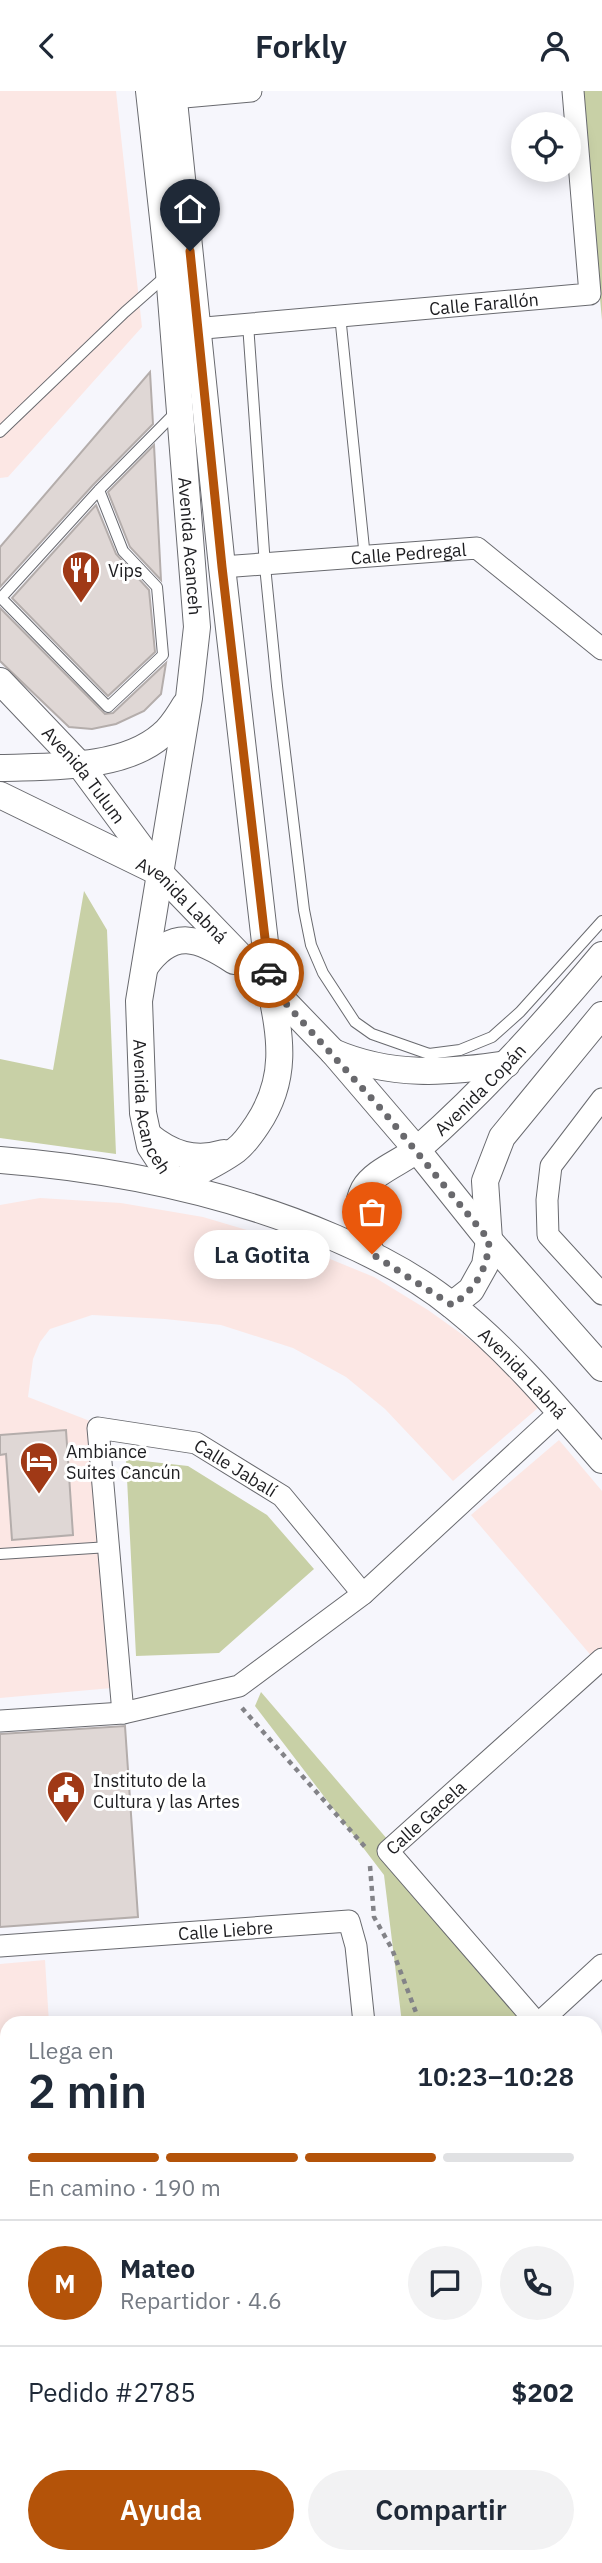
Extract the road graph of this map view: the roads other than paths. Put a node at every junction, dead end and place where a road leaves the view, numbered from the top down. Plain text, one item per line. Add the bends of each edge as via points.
1 (251, 91) edge
2 (573, 91) edge
3 (165, 93) edge
4 (169, 273) junction
5 (340, 315) junction
6 (248, 324) junction
7 (186, 330) junction
8 (179, 409) junction
9 (0, 432) edge
10 (99, 490) junction
11 (365, 558) junction
12 (265, 566) junction
13 (222, 567) junction
14 (0, 599) edge
15 (602, 649) edge
16 (0, 681) edge
17 (189, 698) junction
18 (80, 765) junction
19 (0, 768) edge
20 (0, 795) edge
21 (160, 873) junction
22 (602, 921) edge
23 (602, 955) edge
24 (145, 967) junction
25 (270, 986) junction
26 (602, 1015) edge
27 (333, 1052) junction
28 (507, 1064) junction
29 (602, 1100) edge
30 (148, 1135) junction
31 (238, 1148) junction
32 (417, 1150) junction
33 (0, 1160) edge
34 (42, 1163) junction
35 (0, 1172) edge
36 (175, 1184) junction
37 (489, 1240) junction
38 (372, 1254) junction
39 (602, 1294) edge
40 (452, 1305) junction
41 (602, 1368) edge
42 (560, 1412) junction
43 (602, 1460) edge
44 (109, 1547) junction
45 (0, 1554) edge
46 (363, 1594) junction
47 (602, 1659) edge
48 (123, 1713) junction
49 (0, 1721) edge
50 (0, 1946) edge
51 (602, 1965) edge
52 (363, 2016) edge
53 (532, 2016) edge
54 (546, 2016) edge

1 - 3 street
2 - 5 street, Calle Farallón via 590,294
3 - 4 street, Avenida Acanceh
3 - 7 street, Avenida Acanceh
4 - 7 street, Avenida Acanceh
4 - 9 lane
5 - 6 street, Calle Farallón
5 - 11 lane
6 - 7 street, Calle Farallón
6 - 12 lane
7 - 8 street, Avenida Acanceh
7 - 13 street, Avenida Acanceh
8 - 10 lane
8 - 17 street, Avenida Acanceh via 197,627
10 - 14 lane
10 - 14 lane via 123,551 157,587 163,655 108,707
11 - 12 street, Calle Pedregal
11 - 15 street, Calle Pedregal via 477,548
12 - 13 street, Calle Pedregal
12 - 22 lane via 304,910 323,973 355,1022 372,1034 429,1054 460,1050 492,1037
13 - 25 street, Avenida Acanceh
16 - 18 street, Avenida Tulum
17 - 18 street via 172,726 151,744
17 - 21 street, Avenida Acanceh
18 - 19 street
18 - 21 street, Avenida Tulum
20 - 21 street, Avenida Labná
21 - 24 street, Avenida Acanceh
21 - 25 street, Avenida Labná
23 - 28 street, Avenida Copán
24 - 25 street via 172,941 193,940 211,946
24 - 30 street, Avenida Acanceh via 139,1046
25 - 27 street, Avenida Labná
25 - 31 street, Avenida Acanceh via 280,1069 265,1112
26 - 37 street via 502,1137 485,1181
27 - 28 street via 375,1066 430,1073
27 - 32 street, Avenida Labná
28 - 32 street, Avenida Copán
29 - 39 street via 551,1166 547,1200 548,1235
30 - 31 street via 180,1155 218,1155
30 - 36 street, Avenida Acanceh via 150,1146
31 - 36 street, Avenida Acanceh
32 - 37 street, Avenida Labná
32 - 38 street, Avenida Copán via 374,1177 361,1196 360,1229
33 - 34 street, Avenida Labná
34 - 35 street
34 - 36 street, Avenida Labná
36 - 38 street, Avenida Labná via 279,1215
37 - 40 street via 480,1278
37 - 41 street, Avenida Labná
38 - 40 street, Avenida Labná
40 - 42 street, Avenida Labná
42 - 43 street, Avenida Labná
42 - 46 street
44 - 45 lane
44 - 46 street, Calle Jabalí via 98,1428 196,1443 282,1496
44 - 48 street, Calle Jabalí
46 - 48 street via 239,1686
47 - 53 street, Calle Gacela via 388,1851
48 - 49 street
50 - 52 street, Calle Liebre via 349,1921
51 - 54 street, Calle Gacela

